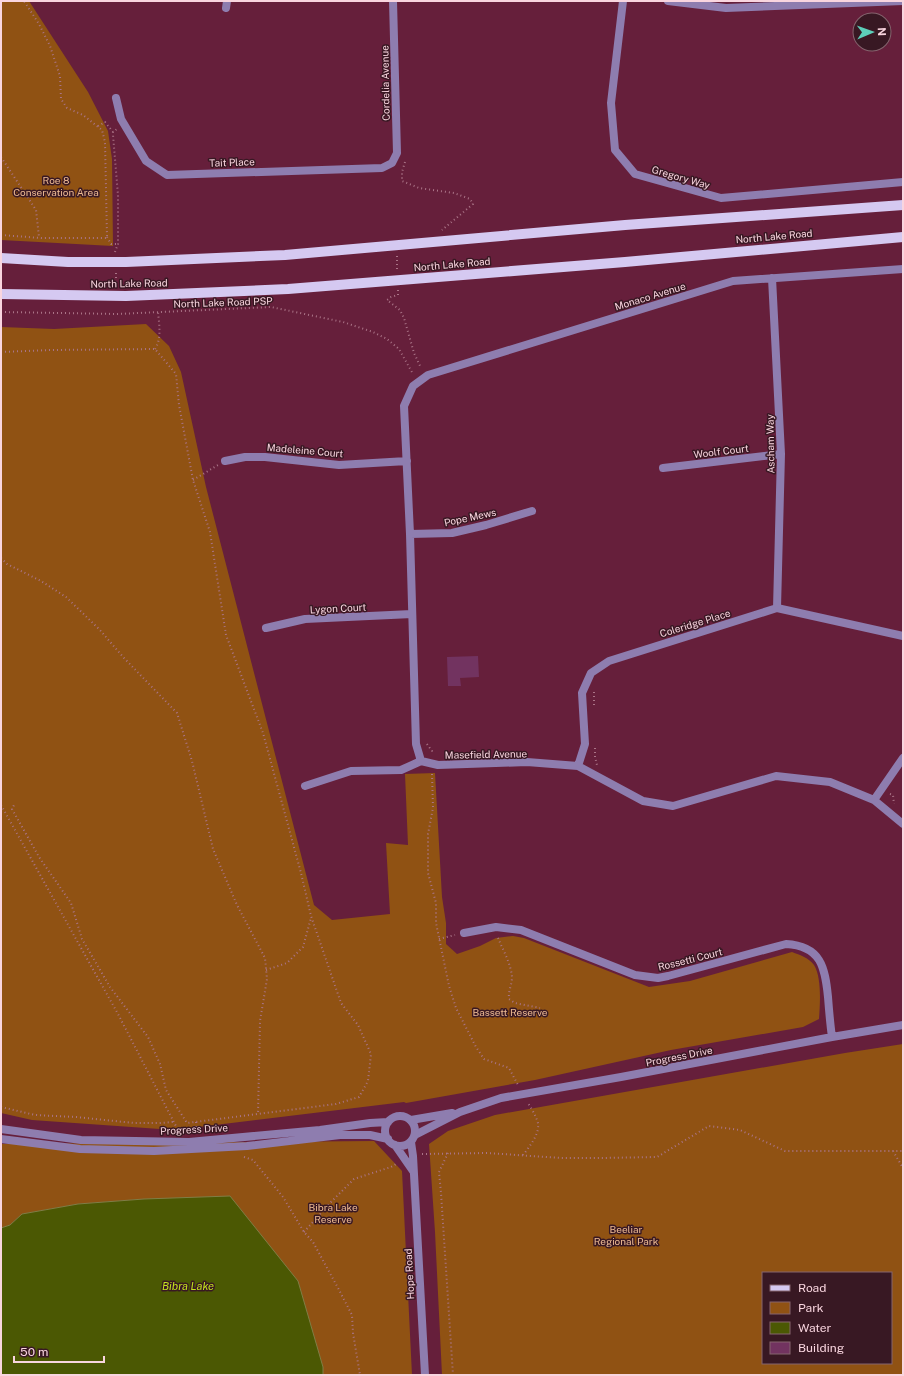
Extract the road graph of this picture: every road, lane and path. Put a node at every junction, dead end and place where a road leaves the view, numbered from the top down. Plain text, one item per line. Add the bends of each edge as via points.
1 (24, 1) edge
2 (393, 1) edge
3 (623, 1) edge
4 (668, 1) edge
5 (903, 1) edge
6 (116, 98) dead end
7 (124, 124) junction
8 (98, 126) junction
9 (113, 132) junction
10 (1, 157) edge
11 (392, 163) joint
12 (404, 167) dead end
13 (903, 182) edge
14 (903, 205) edge
15 (441, 231) dead end
16 (1, 235) edge
17 (39, 237) junction
18 (106, 237) junction
19 (903, 237) edge
20 (118, 244) junction
21 (396, 246) junction
22 (116, 257) junction
23 (1, 258) edge
24 (903, 269) edge
25 (772, 278) junction
26 (398, 280) junction
27 (1, 294) edge
28 (116, 296) junction
29 (1, 312) edge
30 (158, 312) junction
31 (117, 314) junction
32 (155, 349) junction
33 (1, 352) edge
34 (426, 377) junction
35 (415, 384) junction
36 (781, 454) junction
37 (225, 461) joint
38 (407, 461) junction
39 (663, 468) dead end
40 (193, 480) junction
41 (532, 511) dead end
42 (410, 534) junction
43 (1, 558) edge
44 (777, 608) junction
45 (412, 614) junction
46 (266, 628) dead end
47 (903, 636) edge
48 (594, 689) dead end
49 (594, 712) dead end
50 (426, 738) dead end
51 (595, 742) dead end
52 (903, 758) edge
53 (421, 761) junction
54 (432, 764) junction
55 (578, 766) junction
56 (599, 769) dead end
57 (305, 786) dead end
58 (882, 790) junction
59 (874, 800) junction
60 (1, 805) edge
61 (14, 805) dead end
62 (895, 808) dead end
63 (903, 824) edge
64 (311, 916) junction
65 (494, 927) junction
66 (464, 933) joint
67 (439, 939) junction
68 (266, 970) junction
69 (540, 1008) dead end
70 (903, 1025) edge
71 (832, 1037) junction
72 (523, 1094) junction
73 (1, 1106) edge
74 (460, 1112) junction
75 (258, 1114) junction
76 (411, 1120) junction
77 (173, 1122) junction
78 (388, 1122) junction
79 (1, 1129) edge
80 (413, 1138) junction
81 (1, 1139) edge
82 (388, 1139) junction
83 (184, 1142) junction
84 (395, 1145) junction
85 (893, 1151) junction
86 (903, 1151) edge
87 (448, 1153) junction
88 (241, 1155) dead end
89 (523, 1155) junction
90 (413, 1156) junction
91 (391, 1167) dead end
92 (903, 1168) edge
93 (413, 1171) junction
94 (304, 1232) junction
95 (360, 1375) edge
96 (425, 1375) edge
97 (453, 1375) edge

1 - 8 path via 50,46 60,76 61,99 67,108
2 - 11 street, Cordelia Avenue via 397,153
3 - 13 street, Gregory Way via 611,103 615,150 635,174 721,198
4 - 5 street via 726,8
6 - 7 street, Tait Place
7 - 9 path
7 - 11 street, Tait Place via 146,161 167,174 382,168
8 - 9 path via 105,122
8 - 18 path via 102,130 105,142
9 - 20 path via 118,195
10 - 17 path via 36,210
12 - 15 path via 402,181 419,188 454,193 470,199 473,204
14 - 21 main road, North Lake Road via 617,226
16 - 17 path
17 - 18 path
18 - 20 path via 111,244
19 - 26 main road, North Lake Road
20 - 22 path
21 - 22 main road, North Lake Road via 285,256
21 - 26 path
22 - 23 main road, North Lake Road via 68,262
22 - 28 path
24 - 25 street, Monaco Avenue
25 - 34 street, Monaco Avenue via 733,281
25 - 36 street, Ascham Way
26 - 28 main road, North Lake Road
26 - 34 path via 398,295 387,300 400,310 414,353
27 - 28 main road, North Lake Road
28 - 31 path
29 - 31 path, North Lake Road PSP
30 - 31 path, North Lake Road PSP
30 - 32 path via 160,334
30 - 35 path, North Lake Road PSP via 271,307 343,322 373,332 399,349
32 - 33 path
32 - 40 path via 176,374
34 - 35 street, Monaco Avenue
35 - 38 street via 404,406
36 - 39 street, Woolf Court
36 - 44 street, Ascham Way
37 - 38 street, Madeleine Court via 265,457 338,464
37 - 40 path
38 - 42 street
40 - 64 path via 210,532 226,635 263,733
41 - 42 street, Pope Mews via 452,533
42 - 45 street
43 - 68 path via 7,564 66,597 177,713 192,760 213,849 237,905 265,958
44 - 47 street
44 - 55 street, Coleridge Place via 609,661 591,673 582,693 585,744
45 - 46 street, Lygon Court via 305,619
45 - 53 street via 416,744
48 - 49 path
50 - 54 path via 432,751
51 - 56 path via 595,757
52 - 58 street
53 - 54 street, Masefield Avenue
53 - 57 street via 400,770 351,771
54 - 55 street, Masefield Avenue via 527,762
54 - 67 path via 433,808 428,834 428,873 436,903
55 - 59 street, Masefield Avenue via 643,801 673,806 776,776 830,782
58 - 59 street
58 - 62 path via 893,795
59 - 63 street, Masefield Avenue
60 - 77 path via 118,1014
61 - 75 path via 12,809 39,857 72,903 82,939 110,987 148,1037 160,1064 166,1090 187,1123
64 - 68 path via 303,947 287,963
64 - 75 path via 341,1003 358,1025 372,1054 368,1080 359,1097 336,1104
65 - 66 street, Rossetti Court
65 - 69 path via 510,966 512,978 509,999 514,1003
65 - 71 street, Rossetti Court via 521,930 634,975 652,977 668,976 786,944 807,948 820,961 825,974
66 - 67 path
67 - 72 path via 456,1008 476,1047 484,1059 509,1068
68 - 75 path via 260,1021
70 - 71 street, Progress Drive
71 - 72 street, Progress Drive via 621,1078
72 - 74 street, Progress Drive via 500,1098
72 - 89 path via 538,1120 539,1127
73 - 77 path via 36,1115 134,1123
74 - 76 street, Progress Drive
74 - 80 street, Progress Drive
76 - 78 street via 404,1116 395,1117
76 - 80 street via 415,1128
77 - 83 path
78 - 82 street via 385,1130
78 - 83 street, Progress Drive
79 - 83 street, Progress Drive via 81,1140
80 - 84 street via 405,1146
80 - 90 street, Hope Road
81 - 82 street, Progress Drive via 80,1148 154,1151 247,1146 340,1135 370,1135
82 - 84 street
84 - 93 street
85 - 86 path
85 - 89 path via 785,1151 740,1130 709,1126 657,1157 561,1158
85 - 92 path
87 - 89 path
87 - 90 path
87 - 97 path via 439,1172
88 - 94 path via 253,1160 283,1197
90 - 93 street, Hope Road
91 - 94 path via 354,1180
93 - 96 street, Hope Road
94 - 95 path via 313,1242 352,1315

